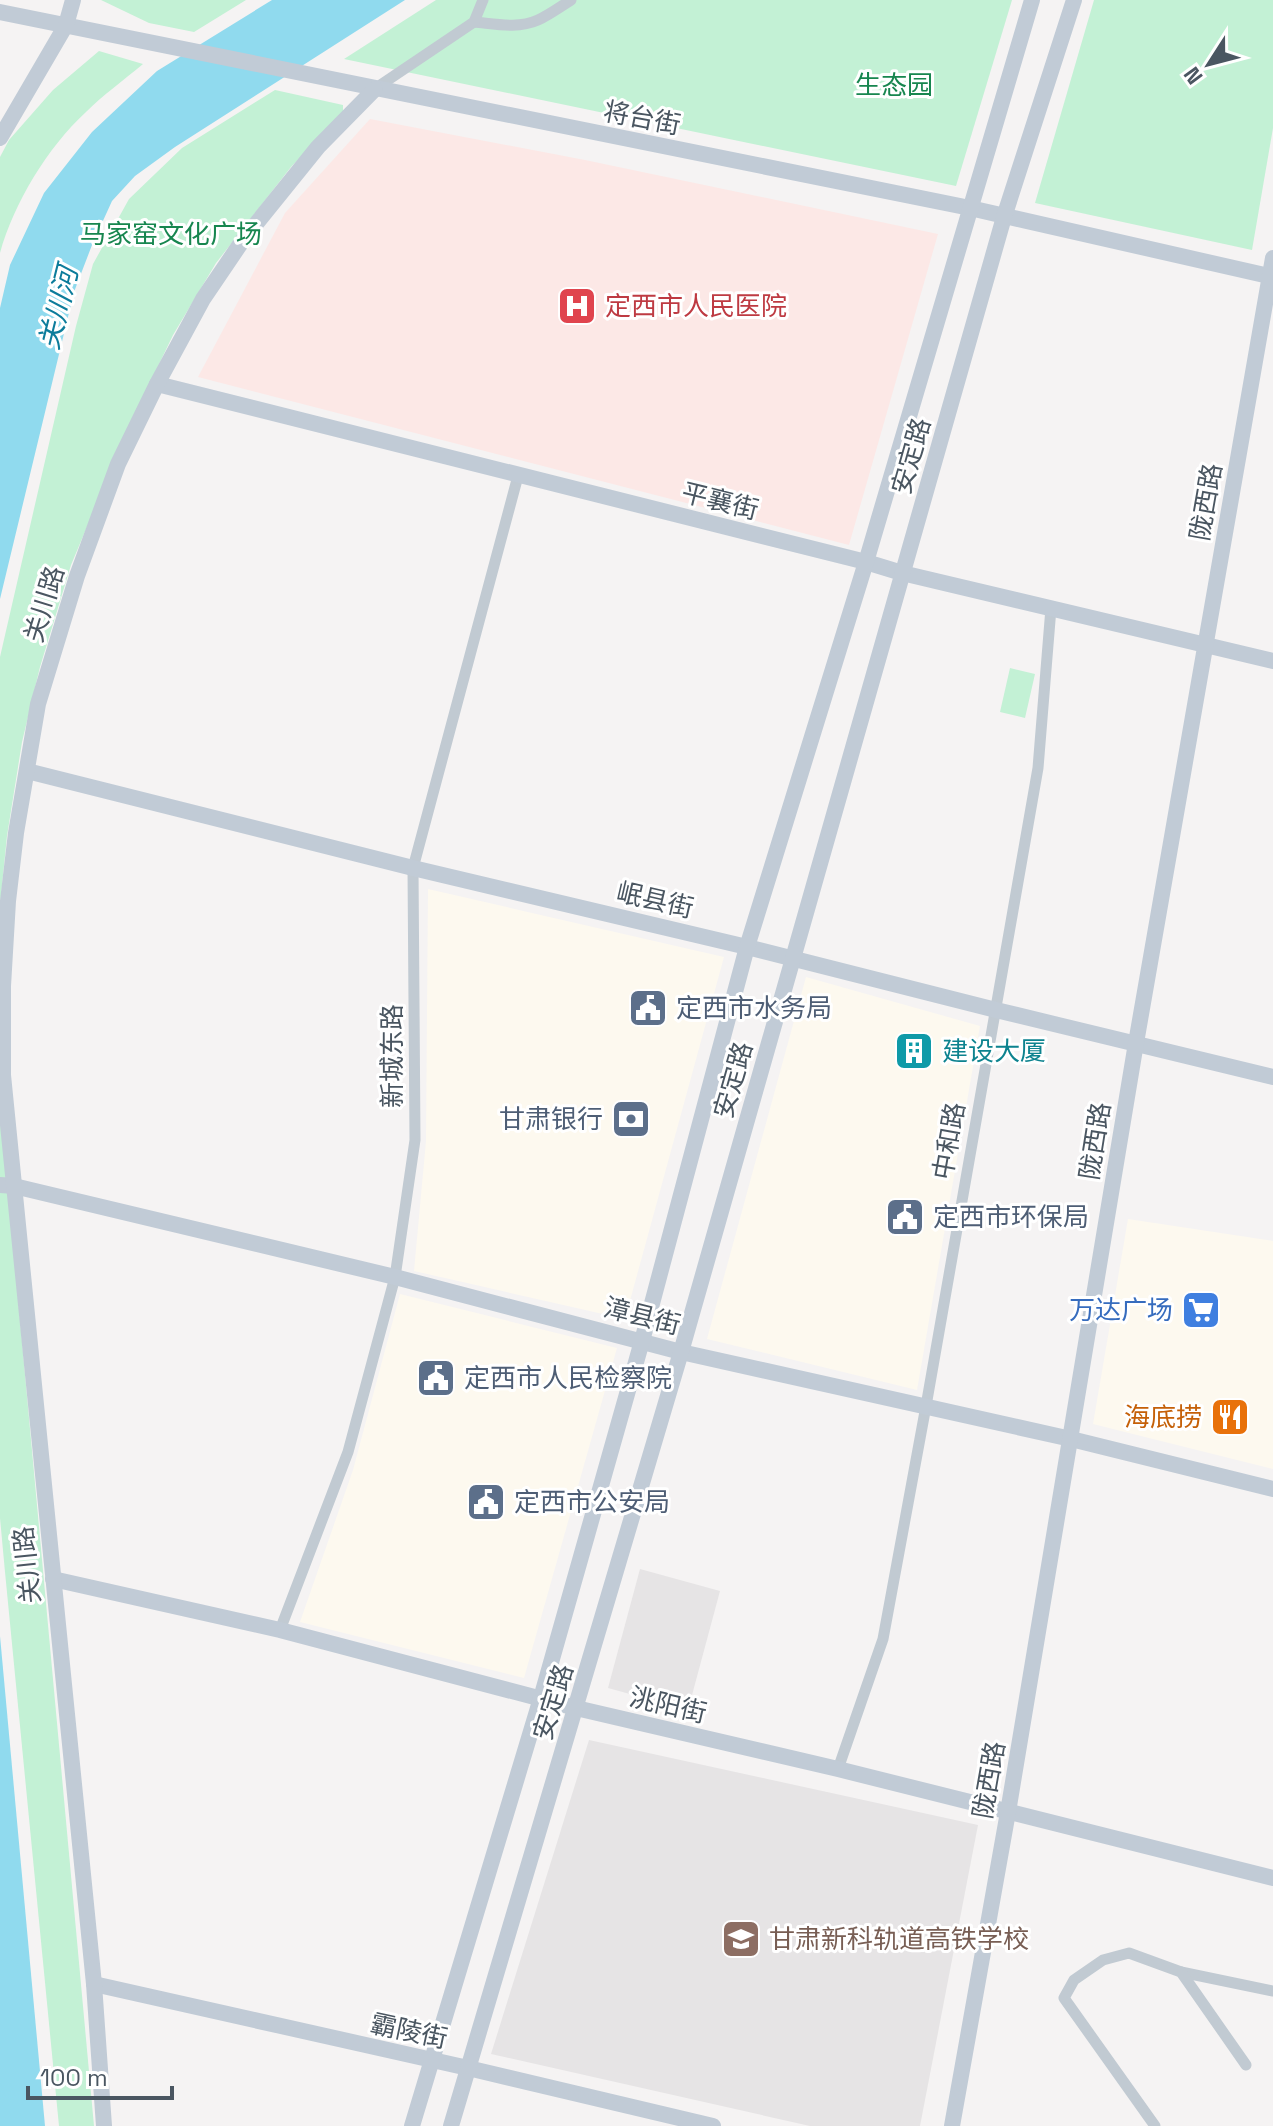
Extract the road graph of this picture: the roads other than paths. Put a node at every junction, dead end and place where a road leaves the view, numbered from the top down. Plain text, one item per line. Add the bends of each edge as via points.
1 (73, 0) edge
2 (483, 0) edge
3 (571, 0) edge
4 (1032, 0) edge
5 (1074, 0) edge
6 (0, 12) edge
7 (474, 22) junction
8 (66, 25) junction
9 (375, 89) junction
10 (0, 138) edge
11 (970, 208) junction
12 (1004, 217) junction
13 (1273, 258) edge
14 (1271, 277) edge
15 (157, 384) junction
16 (518, 476) junction
17 (866, 562) junction
18 (902, 573) junction
19 (1051, 608) junction
20 (1206, 644) junction
21 (1273, 661) edge
22 (27, 771) junction
23 (413, 868) junction
24 (747, 947) junction
25 (793, 958) junction
26 (996, 1010) junction
27 (1136, 1043) junction
28 (1273, 1077) edge
29 (7, 1186) edge
30 (395, 1277) junction
31 (642, 1341) junction
32 (681, 1352) junction
33 (926, 1406) junction
34 (1071, 1439) junction
35 (1273, 1489) edge
36 (53, 1579) junction
37 (280, 1630) junction
38 (541, 1698) junction
39 (576, 1708) junction
40 (838, 1769) junction
41 (1008, 1812) junction
42 (1273, 1878) edge
43 (1181, 1972) junction
44 (94, 1984) junction
45 (1273, 1991) edge
46 (432, 2061) junction
47 (1246, 2065) dead end
48 (468, 2068) junction
49 (104, 2126) edge
50 (412, 2126) edge
51 (451, 2126) edge
52 (713, 2126) edge
53 (952, 2126) edge
54 (1155, 2126) edge

1 - 8 street
2 - 7 street
3 - 7 street via 524,25
4 - 11 street, 安定路
5 - 12 street, 安定路
6 - 8 street, 将台街
7 - 9 street
8 - 9 street, 将台街
8 - 10 street
9 - 11 street, 将台街
9 - 15 street, 关川路 via 318,147 243,240 203,299
11 - 12 street, 将台街
11 - 17 street, 安定路
12 - 14 street, 将台街
12 - 18 street, 安定路
13 - 14 street, 陇西路
14 - 20 street, 陇西路
15 - 16 street, 平襄街
15 - 22 street, 关川路 via 118,464 77,576 38,704
16 - 17 street, 平襄街
16 - 23 street, 新城东路
17 - 18 street, 平襄街
17 - 24 street, 安定路
18 - 19 street, 平襄街
18 - 25 street, 安定路
19 - 20 street, 平襄街
19 - 26 street, 中和路 via 1038,768
20 - 21 street, 平襄街
20 - 27 street, 陇西路
22 - 23 street, 岷县街
22 - 29 street, 关川路 via 8,901 3,986
23 - 24 street, 岷县街
23 - 30 street, 新城东路 via 415,1140
24 - 25 street, 岷县街
24 - 31 street, 安定路
25 - 26 street, 岷县街
25 - 32 street, 安定路
26 - 27 street, 岷县街
26 - 33 street, 中和路
27 - 28 street, 岷县街
27 - 34 street, 陇西路
29 - 30 street, 漳县街
29 - 36 street, 关川路
30 - 31 street, 漳县街
30 - 37 street, 新城东路 via 348,1452
31 - 32 street, 漳县街
31 - 38 street, 安定路
32 - 33 street, 漳县街
32 - 39 street, 安定路
33 - 34 street, 漳县街
33 - 40 street, 中和路 via 883,1639
34 - 35 street, 漳县街
34 - 41 street, 陇西路
36 - 37 street, 洮阳街
36 - 44 street, 关川路
37 - 38 street, 洮阳街
38 - 39 street, 洮阳街
38 - 46 street, 安定路
39 - 40 street, 洮阳街
39 - 48 street, 安定路
40 - 41 street, 洮阳街
41 - 42 street, 洮阳街
41 - 53 street, 陇西路
43 - 45 street
43 - 47 street
43 - 54 street via 1129,1953 1103,1960 1074,1980 1064,1998
44 - 46 street, 霸陵街
44 - 49 street, 关川路
46 - 48 street, 霸陵街
46 - 50 street, 安定路
48 - 51 street, 安定路
48 - 52 street, 霸陵街

